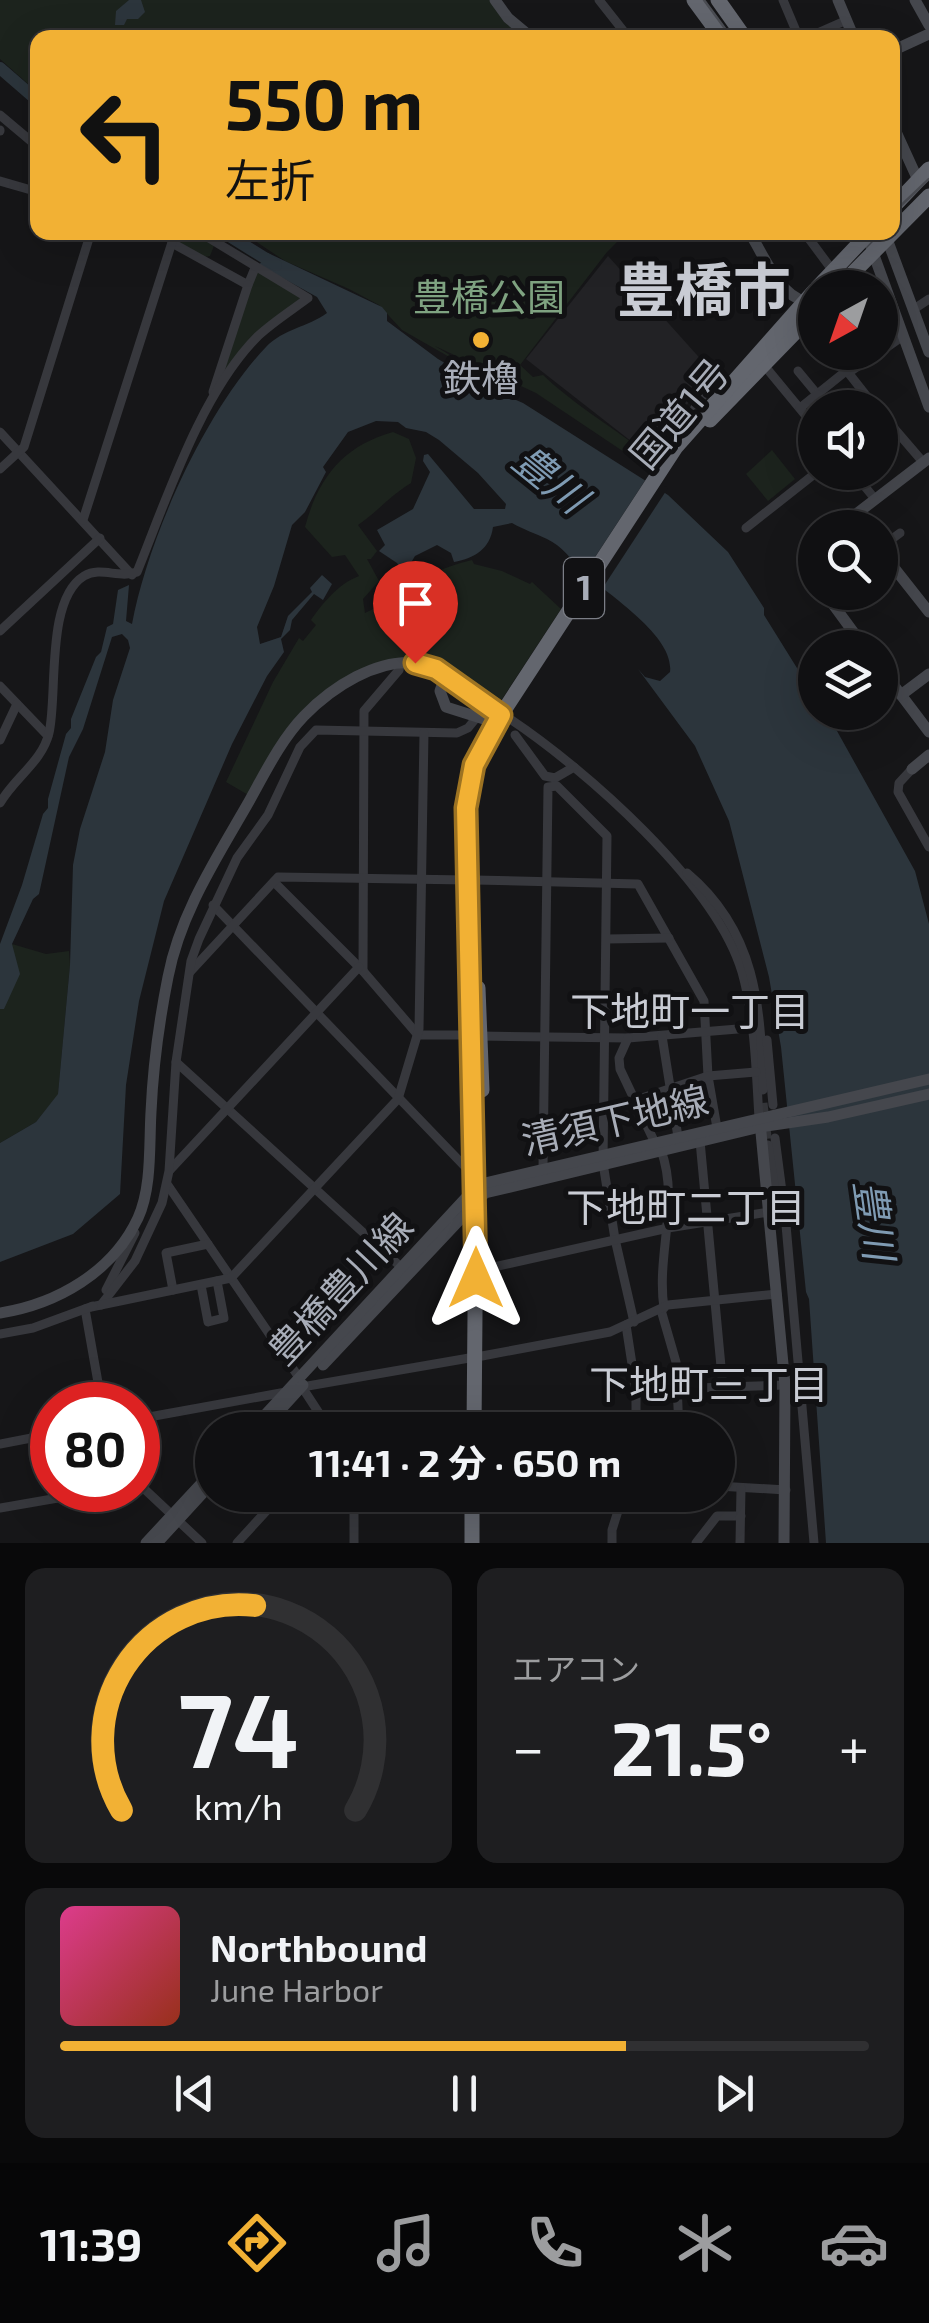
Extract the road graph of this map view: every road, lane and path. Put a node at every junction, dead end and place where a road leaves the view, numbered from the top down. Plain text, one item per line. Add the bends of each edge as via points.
1 (495, 0) edge
2 (599, 0) edge
3 (694, 0) edge
4 (718, 0) edge
5 (783, 0) edge
6 (838, 0) edge
7 (915, 0) edge
8 (846, 20) junction
9 (929, 25) edge
10 (522, 30) edge
11 (623, 30) edge
12 (716, 30) edge
13 (739, 30) edge
14 (798, 30) edge
15 (822, 30) edge
16 (850, 30) edge
17 (929, 34) edge
18 (900, 47) edge
19 (0, 115) edge
20 (900, 136) edge
21 (30, 140) edge
22 (924, 174) edge
23 (0, 181) edge
24 (30, 190) edge
25 (929, 197) edge
26 (900, 200) edge
27 (900, 223) edge
28 (89, 240) edge
29 (173, 240) edge
30 (211, 240) edge
31 (753, 240) edge
32 (810, 240) edge
33 (866, 240) edge
34 (867, 240) edge
35 (869, 240) edge
36 (888, 240) edge
37 (172, 243) junction
38 (255, 268) junction
39 (832, 270) edge
40 (834, 270) edge
41 (849, 270) edge
42 (248, 285) junction
43 (929, 299) edge
44 (798, 300) edge
45 (914, 310) junction
46 (798, 320) edge
47 (798, 324) edge
48 (903, 336) junction
49 (898, 339) edge
50 (929, 352) edge
51 (764, 365) junction
52 (850, 370) edge
53 (798, 371) dead end
54 (847, 372) junction
55 (813, 390) edge
56 (824, 390) edge
57 (861, 390) edge
58 (798, 406) edge
59 (929, 408) edge
60 (207, 410) junction
61 (0, 432) edge
62 (898, 432) edge
63 (19, 452) junction
64 (926, 460) edge
65 (0, 469) edge
66 (664, 471) junction
67 (798, 487) edge
68 (868, 490) edge
69 (875, 499) junction
70 (861, 510) edge
71 (83, 520) junction
72 (746, 528) dead end
73 (100, 538) junction
74 (898, 572) edge
75 (132, 575) junction
76 (929, 612) edge
77 (0, 631) edge
78 (400, 664) junction
79 (446, 674) junction
80 (929, 674) edge
81 (0, 686) edge
82 (898, 691) edge
83 (901, 695) junction
84 (16, 704) junction
85 (502, 718) junction
86 (929, 732) edge
87 (364, 733) junction
88 (424, 734) junction
89 (48, 736) junction
90 (0, 740) edge
91 (929, 756) edge
92 (574, 767) junction
93 (912, 769) joint
94 (0, 802) edge
95 (929, 847) edge
96 (676, 866) junction
97 (364, 878) junction
98 (421, 880) junction
99 (471, 880) junction
100 (274, 882) junction
101 (546, 882) junction
102 (607, 884) junction
103 (214, 905) junction
104 (234, 926) junction
105 (669, 938) junction
106 (607, 939) junction
107 (361, 969) junction
108 (190, 972) junction
109 (316, 1013) junction
110 (750, 1028) junction
111 (706, 1032) junction
112 (418, 1035) junction
113 (474, 1036) junction
114 (544, 1036) junction
115 (662, 1036) junction
116 (605, 1038) junction
117 (628, 1038) junction
118 (176, 1062) junction
119 (756, 1072) junction
120 (708, 1076) junction
121 (929, 1079) edge
122 (670, 1089) junction
123 (929, 1094) edge
124 (398, 1099) junction
125 (636, 1100) junction
126 (228, 1108) junction
127 (760, 1122) junction
128 (772, 1122) junction
129 (717, 1128) junction
130 (678, 1137) junction
131 (700, 1141) junction
132 (658, 1146) junction
133 (603, 1159) junction
134 (543, 1168) junction
135 (169, 1171) junction
136 (167, 1184) junction
137 (315, 1188) junction
138 (479, 1188) junction
139 (769, 1212) junction
140 (708, 1221) junction
141 (134, 1225) junction
142 (668, 1228) junction
143 (615, 1239) junction
144 (208, 1244) junction
145 (401, 1267) junction
146 (486, 1269) junction
147 (231, 1278) junction
148 (217, 1281) junction
149 (201, 1285) junction
150 (174, 1290) junction
151 (776, 1294) junction
152 (717, 1300) junction
153 (92, 1307) junction
154 (662, 1309) junction
155 (0, 1313) edge
156 (630, 1323) junction
157 (0, 1334) edge
158 (478, 1356) junction
159 (100, 1382) edge
160 (301, 1383) junction
161 (785, 1385) junction
162 (678, 1388) junction
163 (723, 1388) junction
164 (636, 1390) junction
165 (286, 1392) junction
166 (268, 1412) edge
167 (277, 1412) edge
168 (319, 1412) edge
169 (475, 1412) edge
170 (480, 1412) edge
171 (636, 1412) edge
172 (679, 1412) edge
173 (160, 1415) edge
174 (30, 1438) edge
175 (0, 1444) edge
176 (735, 1488) edge
177 (740, 1488) junction
178 (786, 1490) junction
179 (195, 1493) edge
180 (195, 1500) edge
181 (30, 1503) edge
182 (160, 1504) edge
183 (0, 1508) edge
184 (266, 1512) edge
185 (354, 1512) edge
186 (472, 1512) edge
187 (480, 1512) edge
188 (618, 1512) edge
189 (740, 1516) junction
190 (175, 1518) junction
191 (247, 1532) junction
192 (146, 1543) edge
193 (157, 1543) edge
194 (202, 1543) edge
195 (237, 1543) edge
196 (253, 1543) edge
197 (354, 1543) edge
198 (472, 1543) edge
199 (480, 1543) edge
200 (612, 1543) edge
201 (696, 1543) edge
202 (740, 1543) edge
203 (784, 1543) edge
204 (814, 1543) edge

1 - 10 main road
2 - 11 street
3 - 12 highway
4 - 13 highway
5 - 14 street
6 - 8 main road
7 - 9 main road
8 - 15 street
8 - 16 main road
17 - 18 main road
19 - 21 street
20 - 22 main road
22 - 26 highway
23 - 24 street
25 - 27 highway, 国道1号
28 - 63 street
29 - 37 street
30 - 38 street
31 - 44 main road
32 - 39 street
33 - 40 highway, 国道1号 / 1
34 - 41 highway, 国道1号 / 1
35 - 48 main road
36 - 45 main road
37 - 42 street
37 - 71 street
38 - 42 street
38 - 60 street via 308,298 258,336
42 - 60 street
43 - 45 street
45 - 50 main road
46 - 66 highway, 国道1号 / 1 via 730,383
47 - 51 highway, 国道1号 / 1
48 - 49 street
48 - 59 main road
51 - 58 street
51 - 66 highway, 国道1号 / 1
52 - 54 street
53 - 55 street
54 - 56 street
54 - 57 street
60 - 75 street
61 - 63 street
62 - 64 street
63 - 65 street
63 - 71 street
64 - 69 main road
66 - 85 highway, 国道1号 / 1
67 - 72 street
68 - 69 street
69 - 70 main road
71 - 73 street
73 - 75 street
73 - 77 street
74 - 76 main road
75 - 89 street via 87,574 71,594 54,648
78 - 79 main road via 424,664
78 - 87 street via 366,705
78 - 141 main road via 349,682 305,715 208,871 168,975 145,1192
79 - 85 main road
79 - 85 main road via 442,702 455,712
80 - 83 main road
81 - 84 street
82 - 83 main road
83 - 86 main road
84 - 89 street
84 - 90 street
85 - 88 street via 463,732
85 - 92 street
85 - 92 street via 546,776
85 - 99 highway, 国道1号 / 1 via 473,806
87 - 88 street
87 - 97 street
87 - 103 street via 316,730 300,747
88 - 98 street
89 - 94 street via 42,753
91 - 93 main road
92 - 96 street
93 - 95 street via 898,792
96 - 110 street via 729,940 742,970
96 - 128 street via 704,887 741,945 759,1000
97 - 98 street
97 - 100 street via 278,876
97 - 107 street
98 - 99 street
98 - 112 street
99 - 101 street
99 - 113 highway, 国道1号 / 1
100 - 104 street
100 - 107 street
101 - 102 street
101 - 102 street via 548,787 556,786 607,836
101 - 114 street
102 - 105 street via 638,884
102 - 106 street
103 - 104 street
103 - 108 street
104 - 108 street
104 - 109 street
105 - 106 street
105 - 111 street via 704,1001
106 - 116 street
107 - 109 street
107 - 112 street
108 - 118 street
109 - 124 street
109 - 126 street
110 - 111 street
110 - 119 street
111 - 115 street
111 - 120 street
112 - 113 street
112 - 124 street
113 - 114 street
113 - 138 highway, 国道1号 / 1
114 - 116 street
114 - 134 street
115 - 117 street
115 - 122 street
116 - 117 street
116 - 133 street
117 - 125 street via 620,1069
118 - 126 street
118 - 135 street
119 - 120 street
119 - 127 street
120 - 122 street
120 - 129 street
121 - 128 main road
122 - 125 street
122 - 130 street
123 - 128 main road
124 - 137 street
124 - 138 street
125 - 132 street
126 - 135 street
126 - 137 street
127 - 128 main road
127 - 129 main road, 清須下地線
127 - 131 main road, 清須下地線
127 - 139 main road, 清須下地線
128 - 204 street
129 - 130 main road, 清須下地線
130 - 132 main road, 清須下地線
131 - 132 main road, 清須下地線
131 - 140 street
132 - 133 main road, 清須下地線
132 - 142 street via 669,1176
133 - 134 main road, 清須下地線
133 - 138 main road, 清須下地線
133 - 143 street
134 - 138 main road, 清須下地線
135 - 136 street
136 - 144 street
136 - 153 street via 149,1238
137 - 145 street
137 - 147 street
138 - 145 main road, 豊橋豊川線
138 - 146 highway, 国道1号 / 1
138 - 158 highway, 国道1号 / 1
138 - 160 main road, 豊橋豊川線
139 - 140 street
139 - 151 main road, 清須下地線
140 - 142 street
140 - 152 street
141 - 153 street via 109,1286
141 - 155 main road via 106,1263 77,1284 39,1304
142 - 143 street
142 - 154 street
143 - 146 street
143 - 156 street
144 - 147 street
144 - 150 street via 166,1253
145 - 160 main road, 豊橋豊川線
146 - 158 highway, 国道1号 / 1
147 - 148 street
147 - 160 street
148 - 149 street
148 - 149 street via 224,1318 208,1322
149 - 150 street
150 - 153 street
151 - 152 street
151 - 161 main road, 清須下地線
152 - 154 street
152 - 163 street
153 - 157 street
153 - 159 street
154 - 156 street
154 - 162 street
156 - 158 street
156 - 164 street
158 - 160 street
158 - 169 highway, 国道1号 / 1
158 - 170 highway, 国道1号 / 1
160 - 165 main road, 豊橋豊川線
160 - 167 main road, 豊橋豊川線
160 - 168 street
161 - 163 street
161 - 178 main road, 清須下地線
162 - 163 street
162 - 164 street
162 - 172 street
164 - 171 street
165 - 166 main road, 豊橋豊川線
165 - 173 street
174 - 175 street
176 - 177 street
177 - 178 street
177 - 189 street
178 - 203 main road, 清須下地線
179 - 190 main road
180 - 190 main road
181 - 183 street
182 - 190 street
184 - 191 street
185 - 197 street
186 - 198 highway
187 - 199 highway
188 - 200 street
189 - 201 street via 717,1516
189 - 202 street
190 - 192 main road
190 - 193 main road
190 - 194 street
191 - 195 street
191 - 196 street

